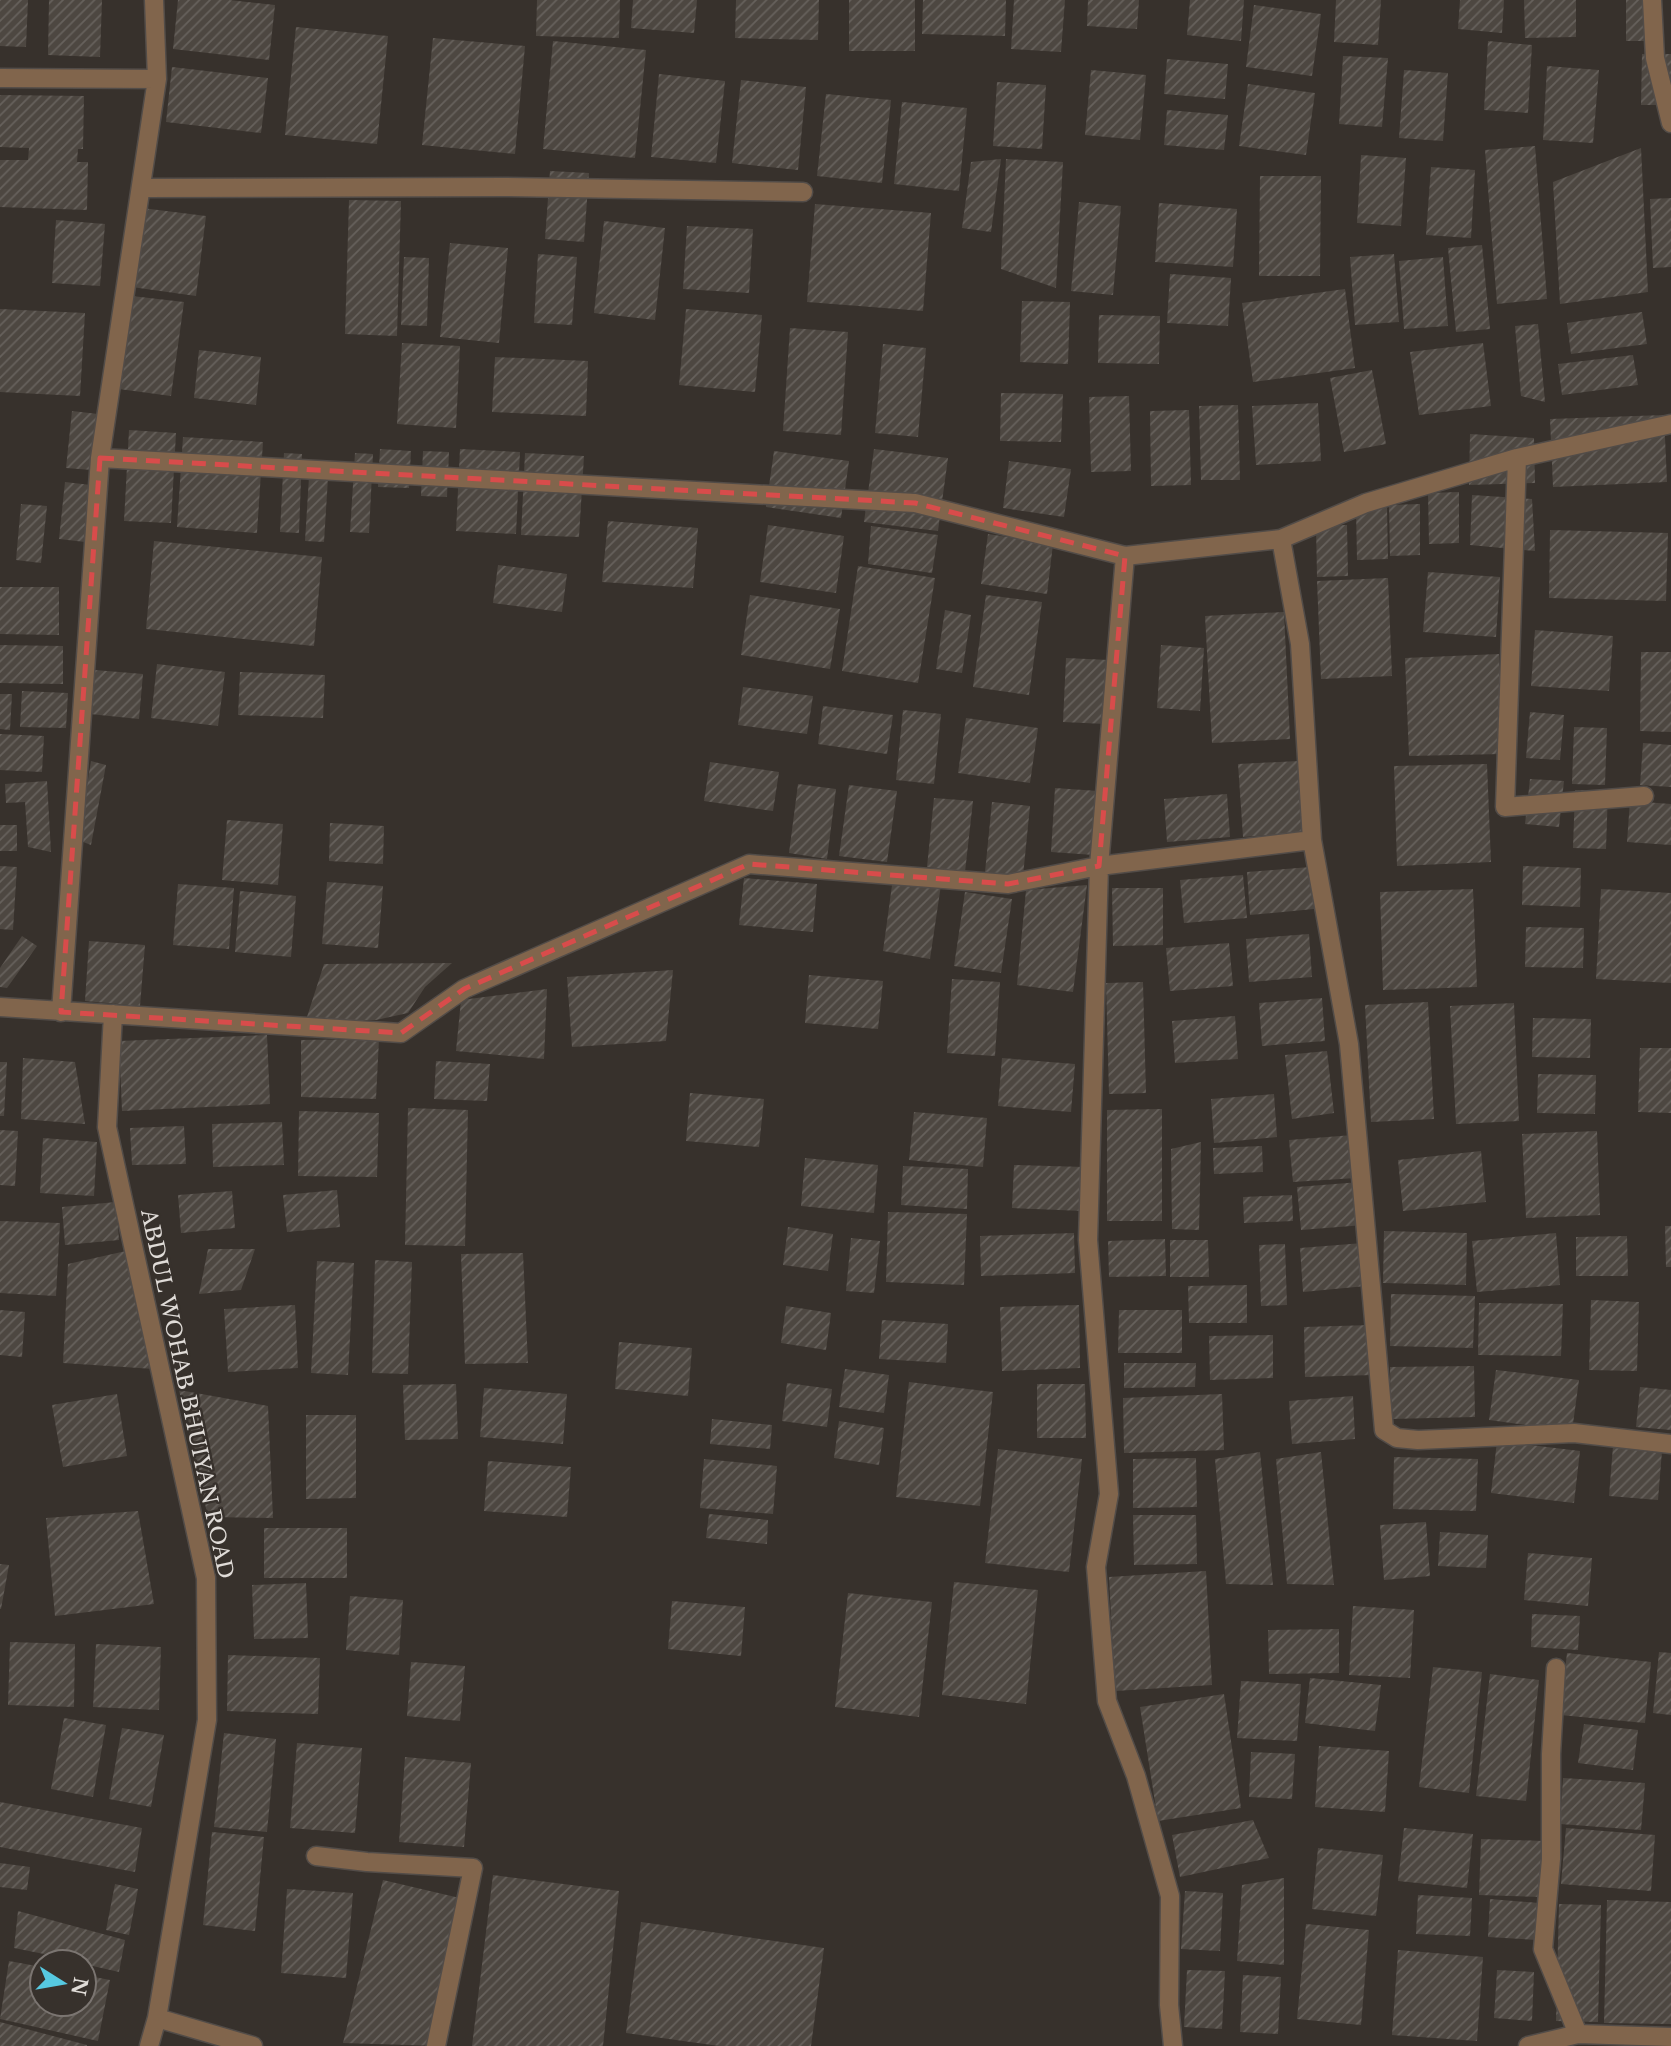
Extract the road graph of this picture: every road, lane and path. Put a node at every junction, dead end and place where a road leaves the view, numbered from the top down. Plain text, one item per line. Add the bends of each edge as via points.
1 (154, 0) edge
2 (1652, 0) edge
3 (0, 78) edge
4 (158, 79) junction
5 (1671, 123) edge
6 (141, 188) junction
7 (803, 192) dead end
8 (1671, 424) edge
9 (100, 458) junction
10 (1517, 458) junction
11 (1281, 539) junction
12 (1125, 556) junction
13 (1644, 796) dead end
14 (1312, 840) junction
15 (1099, 866) junction
16 (0, 1007) edge
17 (61, 1012) junction
18 (113, 1014) junction
19 (1671, 1444) edge
20 (1556, 1668) dead end
21 (316, 1856) dead end
22 (158, 2018) junction
23 (1578, 2034) junction
24 (1671, 2037) edge
25 (149, 2046) edge
26 (253, 2046) edge
27 (436, 2046) edge
28 (1173, 2046) edge
29 (1528, 2046) edge

1 - 4 street
2 - 5 street via 1655,58
3 - 4 street
4 - 6 street
6 - 7 street
6 - 9 street
8 - 10 street
9 - 12 street via 915,503
9 - 17 street
10 - 11 street via 1366,503
10 - 13 street via 1504,807
11 - 12 street
11 - 14 street via 1300,644
12 - 15 street
14 - 15 street
14 - 19 street via 1349,1044 1384,1430 1397,1438 1418,1440 1574,1433
15 - 18 street via 1008,884 749,864 464,989 401,1033
15 - 28 street via 1088,1240 1109,1494 1097,1567 1107,1701 1136,1776 1170,1896
16 - 17 street
17 - 18 street
18 - 22 street, ABDUL WOHAB BHUIYAN ROAD via 107,1127 206,1578 207,1720
20 - 23 street via 1552,1859 1543,1949
21 - 27 street via 473,1867
22 - 25 street, ABDUL WOHAB BHUIYAN ROAD
22 - 26 street
23 - 24 street
23 - 29 street

